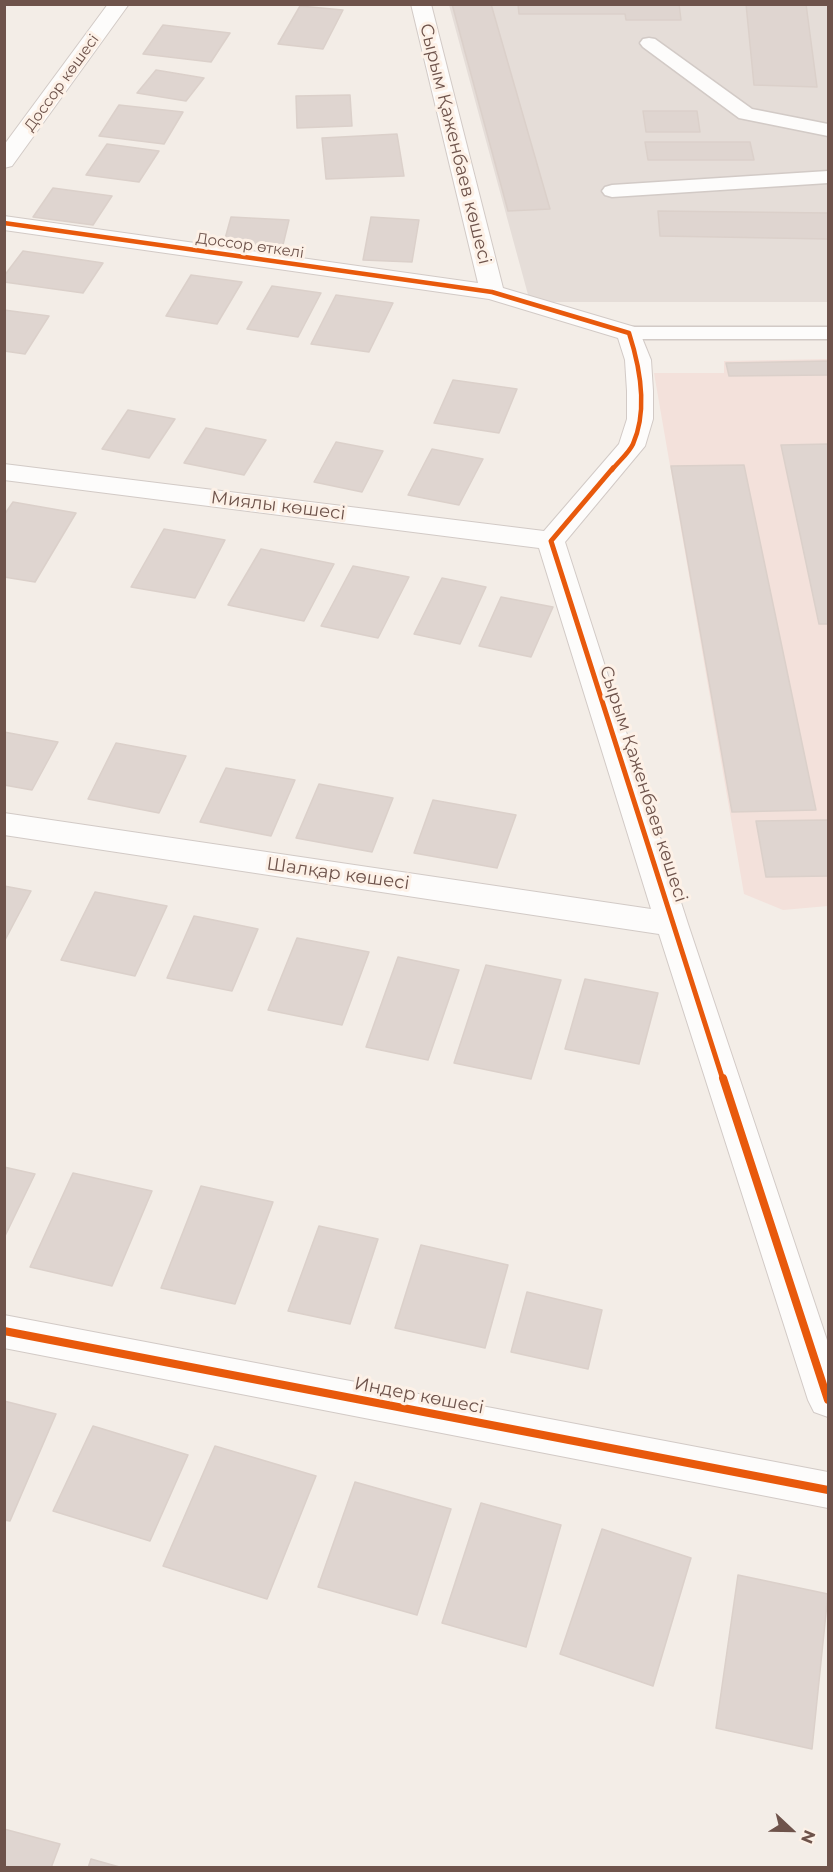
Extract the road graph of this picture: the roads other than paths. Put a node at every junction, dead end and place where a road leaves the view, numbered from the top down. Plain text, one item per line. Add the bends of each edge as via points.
1 (119, 4) edge
2 (421, 4) edge
3 (649, 43) dead end
4 (828, 130) edge
5 (4, 161) edge
6 (828, 177) edge
7 (612, 190) dead end
8 (4, 223) edge
9 (492, 292) junction
10 (629, 333) junction
11 (828, 333) edge
12 (4, 472) edge
13 (551, 541) junction
14 (4, 824) edge
15 (672, 924) junction
16 (4, 1331) edge
17 (828, 1400) edge
18 (828, 1490) edge

1 - 5 street, Доссор көшесі
2 - 9 street, Сырым Қаженбаев көшесі
3 - 4 lane via 746,114
6 - 7 lane
8 - 9 street, Доссор өткелі
9 - 10 street
10 - 11 lane
10 - 13 street via 638,360 640,391 640,419 632,446
12 - 13 street, Миялы көшесі
13 - 15 street, Сырым Қаженбаев көшесі
14 - 15 street, Шалқар көшесі
15 - 17 street, Сырым Қаженбаев көшесі
16 - 18 street, Индер көшесі

